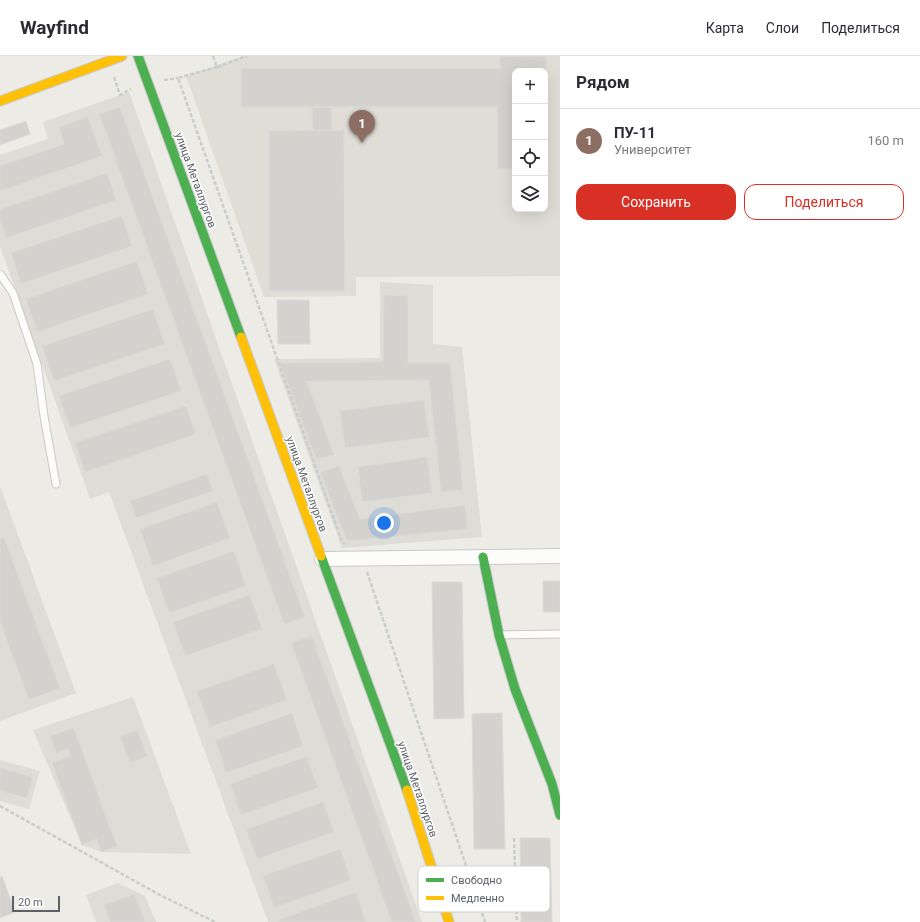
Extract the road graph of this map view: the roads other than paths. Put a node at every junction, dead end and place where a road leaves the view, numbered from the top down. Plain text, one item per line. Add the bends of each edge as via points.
1 (122, 56) edge
2 (138, 56) edge
3 (0, 101) edge
4 (0, 274) edge
5 (56, 484) dead end
6 (560, 556) edge
7 (483, 557) junction
8 (322, 559) junction
9 (560, 634) edge
10 (499, 635) junction
11 (560, 815) edge
12 (431, 866) edge
13 (446, 912) edge
14 (449, 922) edge

1 - 3 street
2 - 8 street, улица Металлургов
4 - 5 lane via 13,293 37,364
6 - 7 street
7 - 8 street
7 - 10 street
8 - 12 street, улица Металлургов via 410,799
9 - 10 lane
10 - 11 street via 515,689 550,770
13 - 14 street, улица Металлургов

